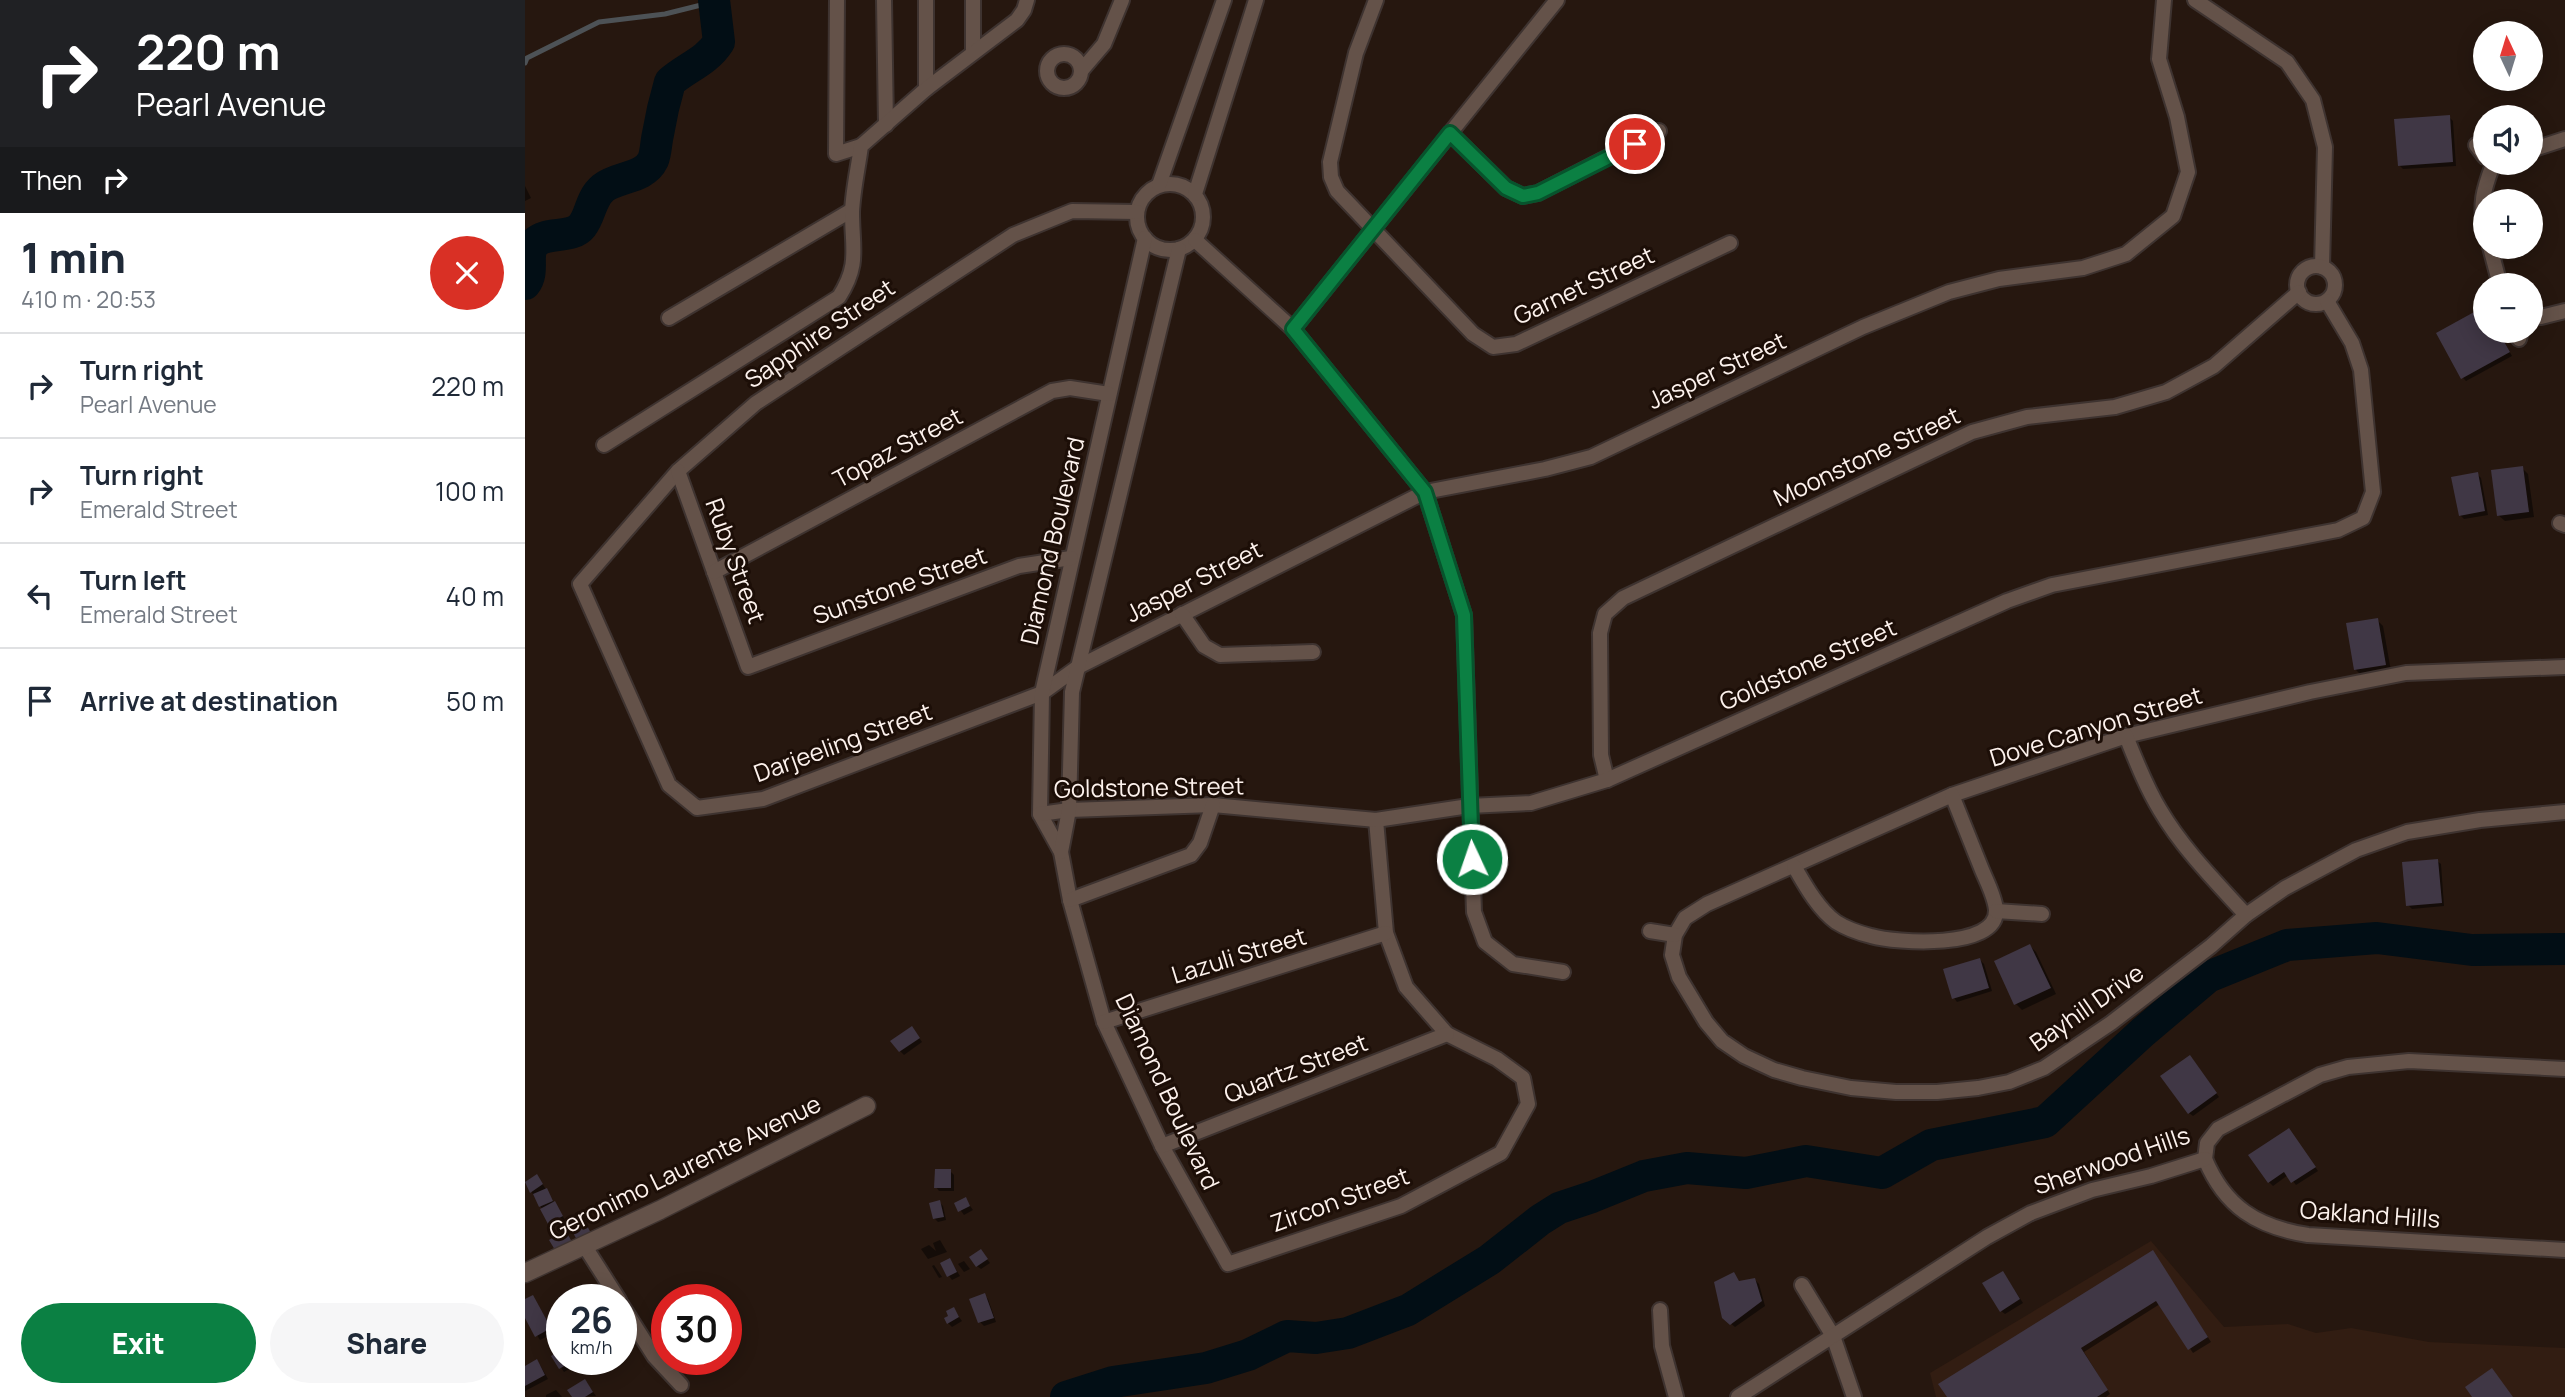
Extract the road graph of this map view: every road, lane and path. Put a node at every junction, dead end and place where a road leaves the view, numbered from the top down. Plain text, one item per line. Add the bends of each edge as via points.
1 (837, 0) edge
2 (884, 0) edge
3 (926, 0) edge
4 (973, 0) edge
5 (1027, 0) edge
6 (1122, 0) edge
7 (1224, 0) edge
8 (1256, 0) edge
9 (1376, 0) edge
10 (1556, 0) edge
11 (2164, 0) edge
12 (2195, 0) edge
13 (973, 51) junction
14 (1081, 71) dead end
15 (926, 89) junction
16 (886, 125) junction
17 (1659, 131) dead end
18 (1450, 133) junction
19 (2565, 139) edge
20 (861, 146) junction
21 (2543, 146) edge
22 (1160, 185) junction
23 (1195, 194) junction
24 (852, 210) junction
25 (1137, 212) junction
26 (1373, 230) junction
27 (1145, 238) junction
28 (1195, 240) junction
29 (1730, 243) dead end
30 (1179, 249) junction
31 (2322, 268) junction
32 (2298, 292) junction
33 (2327, 301) junction
34 (2565, 311) edge
35 (2543, 316) edge
36 (669, 318) dead end
37 (1293, 329) junction
38 (1109, 394) junction
39 (604, 445) dead end
40 (678, 471) junction
41 (1425, 492) junction
42 (1072, 558) junction
43 (714, 572) junction
44 (580, 584) joint
45 (1182, 614) junction
46 (1313, 652) dead end
47 (748, 667) joint
48 (1078, 667) junction
49 (2565, 667) edge
50 (1042, 693) junction
51 (2126, 736) junction
52 (1607, 780) junction
53 (1952, 795) junction
54 (1213, 805) junction
55 (1469, 806) junction
56 (1069, 810) junction
57 (2565, 812) edge
58 (1040, 814) junction
59 (1376, 820) junction
60 (1061, 852) junction
61 (1794, 866) junction
62 (1070, 900) junction
63 (1996, 911) junction
64 (2042, 914) dead end
65 (2246, 915) junction
66 (1650, 932) dead end
67 (1386, 933) junction
68 (1675, 935) junction
69 (1563, 972) dead end
70 (1104, 1021) junction
71 (1447, 1034) junction
72 (2565, 1069) edge
73 (866, 1106) dead end
74 (1162, 1146) junction
75 (2205, 1159) junction
76 (585, 1245) junction
77 (2565, 1250) edge
78 (1228, 1265) joint
79 (525, 1273) edge
80 (609, 1284) edge
81 (1802, 1285) dead end
82 (1660, 1310) dead end
83 (637, 1329) edge
84 (1833, 1336) junction
85 (681, 1385) dead end
86 (1676, 1397) edge
87 (1738, 1397) edge
88 (1854, 1397) edge

1 - 20 street via 836,154
2 - 16 street
3 - 15 street
4 - 13 street
5 - 13 street via 1017,20
6 - 14 street via 1104,44
7 - 22 street
8 - 23 street
9 - 26 street, Garnet Street via 1356,53 1330,162 1337,191
10 - 18 street
11 - 41 street, Jasper Street via 2159,59 2188,172 2173,216 2126,254 2083,268 2000,279 1949,292 1863,327 1591,457
12 - 31 street via 2287,62 2313,100 2325,147
13 - 15 street
15 - 16 street
16 - 20 street
17 - 18 street via 1538,193 1523,196 1506,188
18 - 26 street
19 - 21 street
20 - 24 street
22 - 23 street via 1177,184
22 - 25 street via 1145,196
23 - 28 street via 1204,222
24 - 36 street
24 - 39 street via 854,261 839,298
25 - 27 street
25 - 40 street, Sapphire Street via 1072,211 1013,235 756,403
26 - 29 street, Garnet Street via 1473,334 1493,346 1516,344
26 - 37 street
27 - 30 street via 1160,249
27 - 38 street, Diamond Boulevard
28 - 30 street
28 - 37 street
30 - 48 street, Diamond Boulevard
31 - 32 street via 2314,267 2300,276
31 - 33 street via 2334,278 2333,295
32 - 33 street via 2311,303
32 - 52 street, Moonstone Street via 2214,366 2166,392 2115,407 2027,417 1972,432 1623,598 1605,614 1600,633 1601,755
33 - 52 street, Goldstone Street via 2352,343 2361,370 2374,492 2363,518 2338,530 2052,585
34 - 35 street
37 - 41 street
38 - 42 street, Diamond Boulevard
38 - 43 street, Topaz Street via 1070,388 1052,391
40 - 43 street, Ruby Street
40 - 44 street, Sapphire Street
41 - 45 street, Jasper Street
41 - 55 street via 1464,615
42 - 47 street, Sunstone Street via 1019,566
42 - 50 street, Diamond Boulevard
43 - 47 street, Ruby Street
44 - 50 street, Darjeeling Street via 669,785 698,808 763,799
45 - 46 street via 1204,646 1220,655
45 - 48 street, Jasper Street
48 - 50 street, Darjeeling Street
48 - 56 street, Diamond Boulevard via 1072,692
49 - 51 street, Dove Canyon Street via 2406,673
50 - 58 street, Diamond Boulevard
51 - 53 street, Dove Canyon Street
51 - 65 street via 2146,785 2176,834
52 - 55 street, Goldstone Street via 1531,803
53 - 61 street, Dove Canyon Street
53 - 63 street
54 - 56 street, Goldstone Street
54 - 59 street, Goldstone Street
54 - 62 street via 1191,855
55 - 59 street, Goldstone Street
55 - 69 street via 1474,912 1485,942 1513,964
56 - 58 street, Goldstone Street
56 - 60 street, Diamond Boulevard
57 - 65 street, Bayhill Drive via 2407,832 2356,850
58 - 60 street, Diamond Boulevard
59 - 67 street
60 - 62 street, Diamond Boulevard
61 - 63 street via 1834,921 1873,937 1925,941 1968,937 1994,922
61 - 68 street, Dove Canyon Street via 1707,904 1685,918
62 - 70 street, Diamond Boulevard
63 - 64 street
65 - 68 street, Bayhill Drive via 2111,1023 2044,1069 2009,1082 1937,1092 1824,1084 1744,1056 1706,1022 1678,977 1672,955
66 - 68 street
67 - 70 street, Lazuli Street
67 - 71 street via 1405,987
70 - 74 street, Diamond Boulevard
71 - 74 street, Quartz Street
71 - 78 street, Zircon Street via 1523,1077 1528,1104 1501,1153 1401,1206
72 - 75 street, Sherwood Hills via 2409,1061 2348,1066 2320,1075 2218,1129 2207,1143
73 - 76 street, Geronimo Laurente Avenue
74 - 78 street, Diamond Boulevard
75 - 77 street, Oakland Hills via 2213,1178 2235,1205 2258,1222 2282,1231
75 - 84 street, Sherwood Hills via 2092,1190 2031,1213
76 - 79 street, Geronimo Laurente Avenue
76 - 80 street
81 - 84 street
82 - 86 street via 1662,1346
83 - 85 street
84 - 87 street, Sherwood Hills
84 - 88 street

